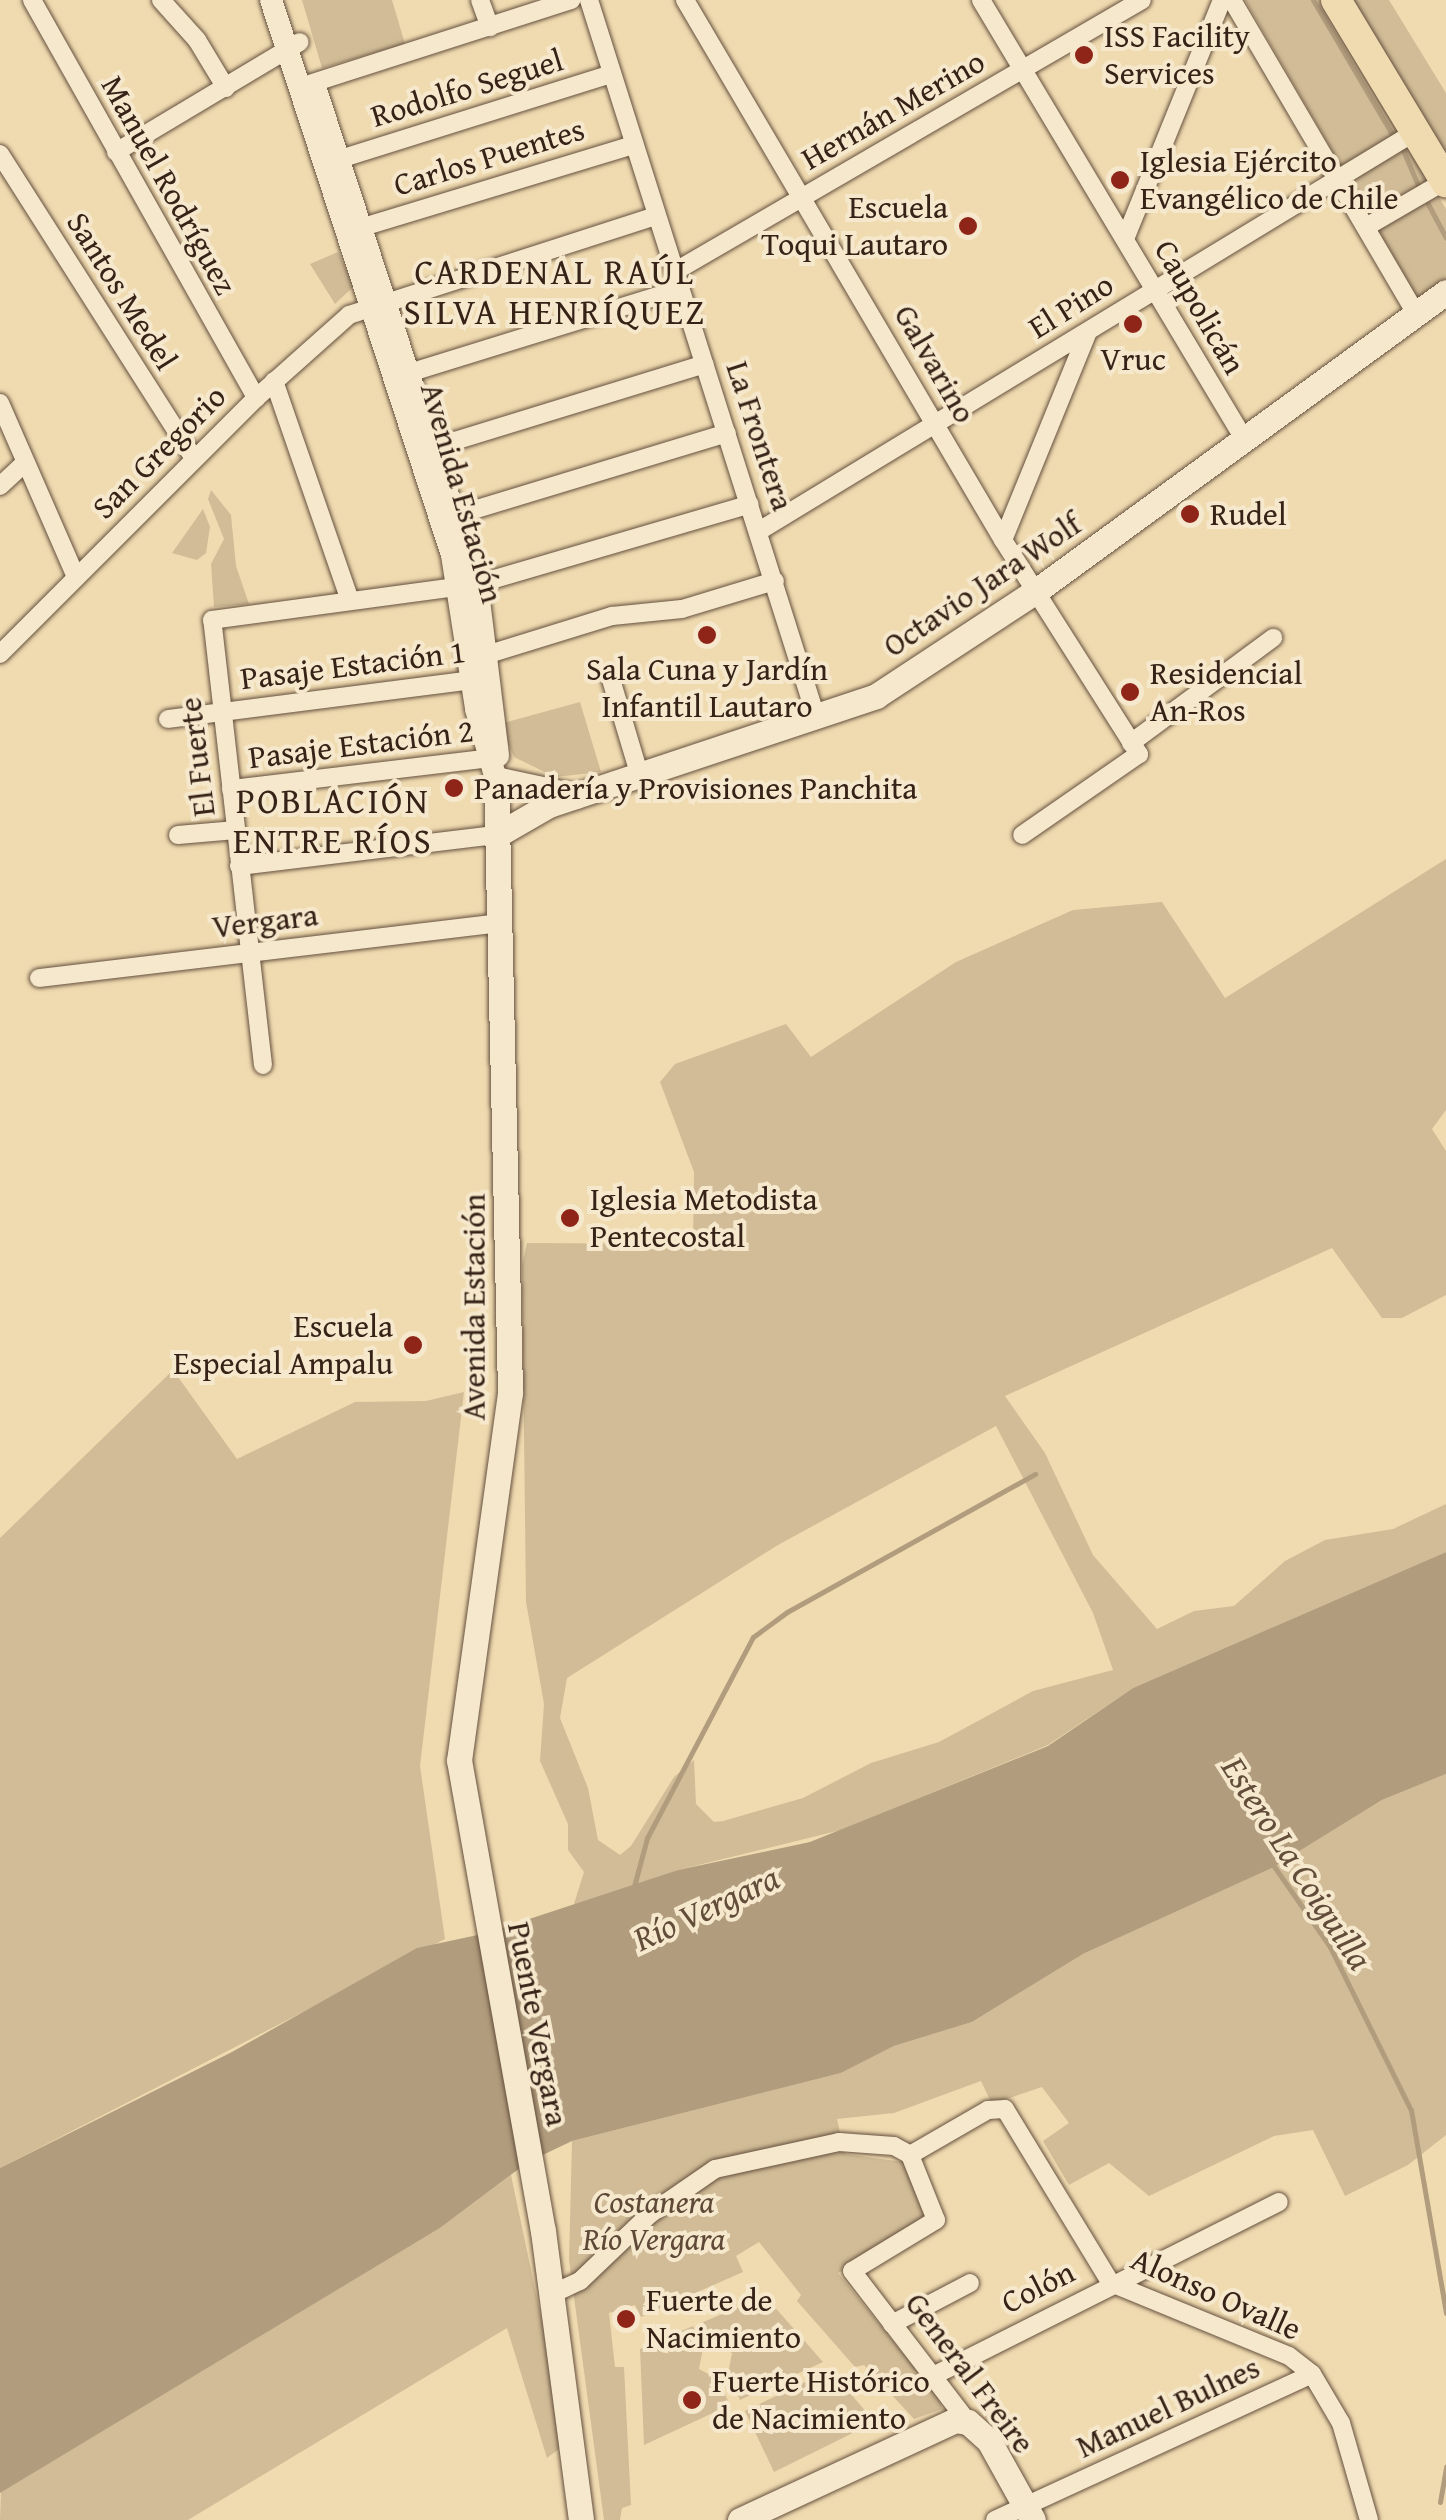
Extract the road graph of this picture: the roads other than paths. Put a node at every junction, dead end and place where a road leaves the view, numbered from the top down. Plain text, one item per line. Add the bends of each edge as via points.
1 (32, 0) edge
2 (161, 0) edge
3 (271, 0) edge
4 (286, 0) edge
5 (480, 0) edge
6 (571, 0) edge
7 (589, 0) edge
8 (686, 0) edge
9 (981, 0) edge
10 (1142, 0) edge
11 (1222, 0) edge
12 (1232, 0) edge
13 (1336, 0) edge
14 (1121, 5) edge
15 (490, 27) junction
16 (294, 46) junction
17 (1022, 70) junction
18 (612, 74) junction
19 (306, 85) junction
20 (226, 88) junction
21 (1415, 132) junction
22 (633, 145) junction
23 (116, 152) junction
24 (0, 154) edge
25 (340, 159) junction
26 (1337, 179) junction
27 (1446, 182) edge
28 (802, 198) junction
29 (656, 216) junction
30 (1366, 227) junction
31 (363, 228) junction
32 (1125, 239) junction
33 (677, 280) junction
34 (1155, 289) junction
35 (1446, 292) edge
36 (378, 301) junction
37 (1416, 314) junction
38 (1088, 331) junction
39 (705, 364) junction
40 (403, 375) junction
41 (274, 381) junction
42 (256, 398) junction
43 (0, 403) edge
44 (936, 426) junction
45 (727, 433) junction
46 (1244, 439) junction
47 (435, 447) junction
48 (194, 459) junction
49 (25, 462) junction
50 (0, 486) edge
51 (750, 504) junction
52 (457, 515) junction
53 (759, 530) junction
54 (1003, 540) junction
55 (76, 577) junction
56 (775, 581) junction
57 (468, 586) junction
58 (1036, 591) junction
59 (350, 600) junction
60 (1273, 638) dead end
61 (0, 654) edge
62 (484, 671) junction
63 (610, 676) dead end
64 (222, 712) junction
65 (168, 718) dead end
66 (817, 720) junction
67 (1135, 748) junction
68 (493, 765) junction
69 (639, 773) junction
70 (232, 789) junction
71 (575, 796) junction
72 (236, 830) junction
73 (178, 835) dead end
74 (497, 835) junction
75 (1022, 835) dead end
76 (240, 866) junction
77 (498, 923) junction
78 (250, 953) junction
79 (38, 978) dead end
80 (263, 1065) dead end
81 (468, 1830) joint
82 (910, 2154) junction
83 (1278, 2202) dead end
84 (970, 2283) dead end
85 (1111, 2283) junction
86 (552, 2294) junction
87 (892, 2324) junction
88 (1312, 2374) junction
89 (934, 2376) junction
90 (968, 2422) junction
91 (786, 2509) edge
92 (1030, 2513) edge
93 (581, 2520) edge
94 (740, 2520) edge
95 (995, 2520) edge
96 (1368, 2520) edge

1 - 23 street, Manuel Rodríguez
2 - 20 street via 197,40
3 - 16 street, Avenida Estación
4 - 16 street, Avenida Estación
5 - 15 street
6 - 15 street
7 - 18 street, La Frontera
8 - 28 street, Galvarino
9 - 17 street, Caupolicán
10 - 14 street, Hernán Merino
11 - 32 street
12 - 26 street
13 - 21 highway
14 - 17 street, Hernán Merino
15 - 19 street
16 - 19 street, Avenida Estación
16 - 20 street
17 - 28 street, Hernán Merino
17 - 32 street, Caupolicán
18 - 22 street, La Frontera
18 - 25 street, Rodolfo Seguel
19 - 25 street, Avenida Estación
19 - 36 street, Avenida Estación
20 - 23 street
21 - 26 street, El Pino
21 - 27 highway
22 - 29 street, La Frontera
22 - 31 street, Carlos Puentes
23 - 42 street, Manuel Rodríguez
24 - 48 street, Santos Medel
25 - 31 street, Avenida Estación
26 - 30 street
26 - 34 street, El Pino
27 - 30 street
28 - 33 street, Hernán Merino
28 - 44 street, Galvarino
29 - 33 street, La Frontera
29 - 36 street
30 - 37 street
31 - 36 street, Avenida Estación
32 - 34 street, Caupolicán
33 - 39 street, La Frontera
33 - 40 street, Hernán Merino
34 - 38 street, El Pino
34 - 46 street, Caupolicán
35 - 37 main road, Octavio Jara Wolf
36 - 40 street, Avenida Estación
36 - 41 street, San Gregorio
37 - 46 main road, Octavio Jara Wolf
38 - 44 street, El Pino
38 - 54 street
39 - 45 street, La Frontera
39 - 47 street
40 - 47 street, Avenida Estación
40 - 57 street, Avenida Estación
41 - 42 street, San Gregorio
41 - 59 street
42 - 48 street, San Gregorio
43 - 49 street
44 - 53 street, El Pino
44 - 54 street, Galvarino
45 - 51 street, La Frontera
45 - 52 street
46 - 58 main road, Octavio Jara Wolf
47 - 52 street, Avenida Estación
48 - 55 street, San Gregorio
49 - 50 street
49 - 55 street
51 - 53 street, La Frontera
51 - 57 street
52 - 57 street, Avenida Estación
53 - 56 street, La Frontera
54 - 58 street, Galvarino
55 - 61 street, San Gregorio
56 - 62 street, Pasaje Estación 1 via 682,609 612,616
56 - 66 street, La Frontera
57 - 59 street
57 - 62 street, Avenida Estación
58 - 66 main road, Octavio Jara Wolf via 876,696
58 - 67 street, Galvarino
59 - 64 street, El Fuerte via 212,620
60 - 67 street
62 - 64 street, Pasaje Estación 1
62 - 68 street, Avenida Estación
63 - 69 street
64 - 65 street, Pasaje Estación 1
64 - 70 street, El Fuerte
66 - 69 main road, Octavio Jara Wolf
67 - 75 street
68 - 70 street, Pasaje Estación 2
68 - 71 main road
68 - 74 main road, Avenida Estación
69 - 71 main road, Octavio Jara Wolf
70 - 72 street, El Fuerte
71 - 74 main road, Octavio Jara Wolf
72 - 73 street
72 - 76 street, El Fuerte
74 - 76 street
74 - 77 main road, Avenida Estación
76 - 78 street, El Fuerte
77 - 78 street, Vergara
77 - 81 main road, Avenida Estación via 510,1393 461,1735
78 - 79 street, Vergara
78 - 80 street, El Fuerte
81 - 86 main road, Puente Vergara
82 - 85 street, Alonso Ovalle via 988,2110 1005,2109
82 - 86 street via 894,2146 839,2142 715,2169 650,2214 580,2281
82 - 87 street, General Freire via 936,2220 853,2268
83 - 85 street, Colón
84 - 87 street
85 - 88 street, Alonso Ovalle via 1289,2356
85 - 89 street, Colón
86 - 93 main road, Puente Vergara
87 - 89 street, General Freire
88 - 92 street, Manuel Bulnes
88 - 96 street, Alonso Ovalle via 1342,2423
89 - 90 street, General Freire
90 - 91 main road via 942,2425
90 - 92 main road, General Freire via 998,2454
91 - 94 main road
92 - 95 street, Manuel Bulnes

